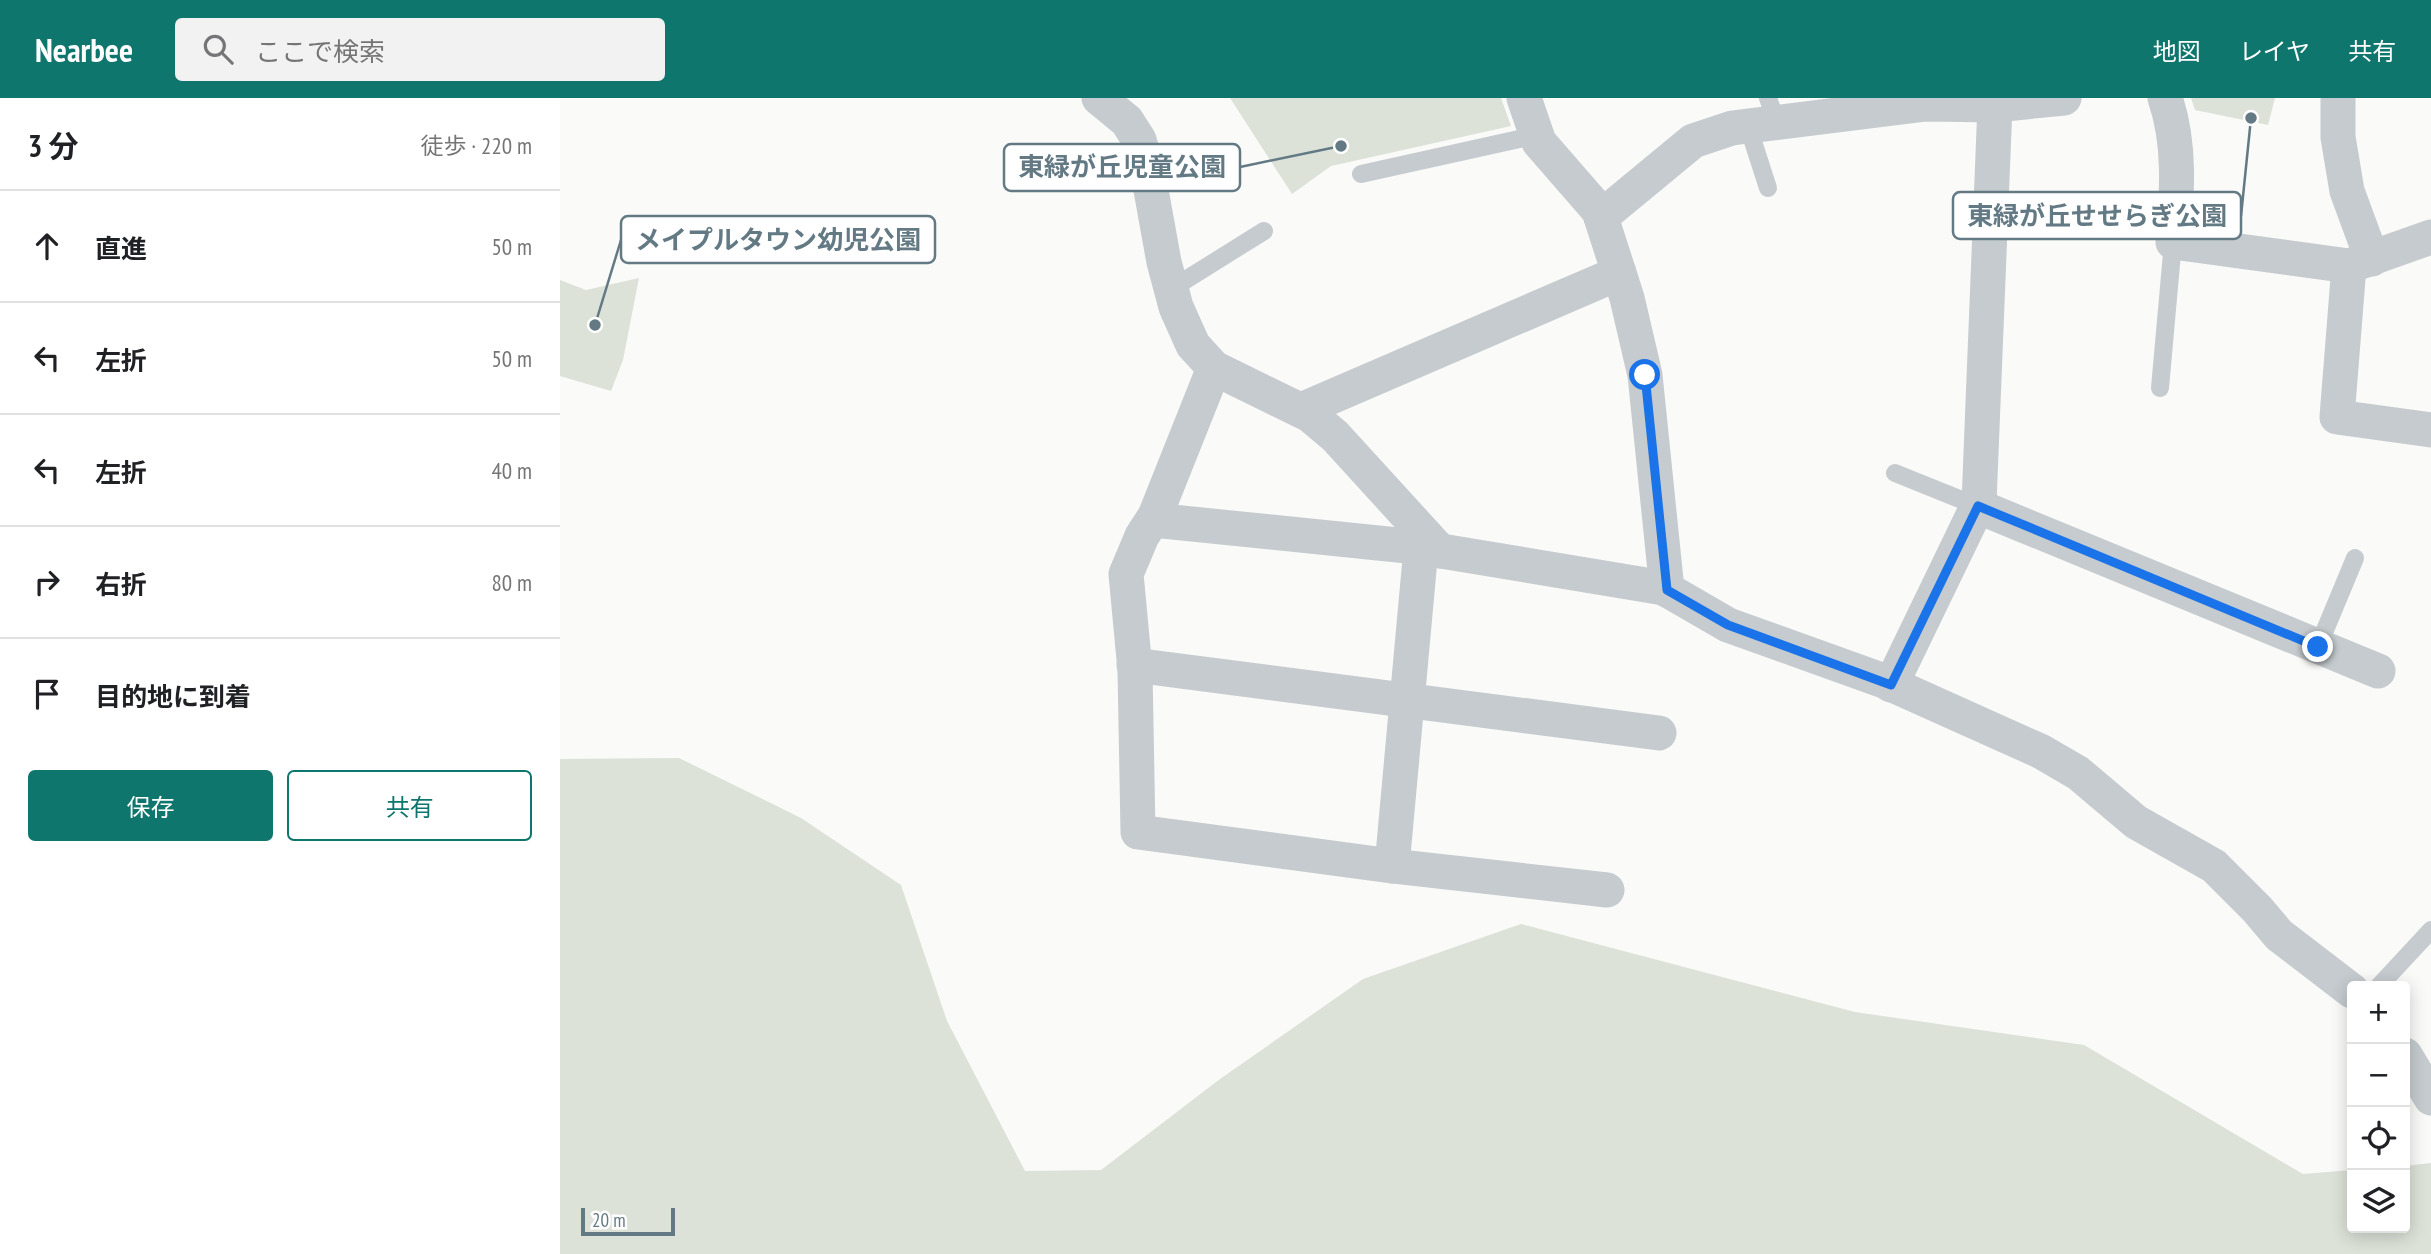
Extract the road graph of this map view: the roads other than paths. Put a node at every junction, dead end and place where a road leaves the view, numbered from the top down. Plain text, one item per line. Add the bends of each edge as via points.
1 (1099, 98) edge
2 (1524, 98) edge
3 (2064, 98) edge
4 (2165, 98) edge
5 (2338, 98) edge
6 (1932, 101) edge
7 (1995, 104) junction
8 (1764, 115) edge
9 (1537, 135) junction
10 (1360, 174) dead end
11 (1768, 188) dead end
12 (1601, 217) junction
13 (1264, 231) dead end
14 (2431, 237) edge
15 (2173, 242) junction
16 (2360, 262) junction
17 (1619, 273) junction
18 (1171, 289) junction
19 (1214, 368) junction
20 (2160, 388) dead end
21 (1301, 410) junction
22 (2431, 430) edge
23 (1895, 473) dead end
24 (1978, 506) junction
25 (1153, 520) junction
26 (1430, 550) junction
27 (2355, 558) dead end
28 (1667, 590) junction
29 (2318, 647) junction
30 (1134, 665) junction
31 (2378, 671) dead end
32 (1891, 685) junction
33 (1409, 701) junction
34 (1659, 733) dead end
35 (1392, 866) junction
36 (1607, 890) dead end
37 (2431, 930) edge
38 (2384, 981) edge
39 (2347, 987) edge
40 (2410, 1063) edge
41 (2431, 1098) edge

1 - 18 street via 1127,121 1139,140
2 - 9 street
3 - 7 street
4 - 15 street via 2174,126 2177,191
5 - 16 street via 2338,137
6 - 7 street
6 - 8 street
7 - 24 street
8 - 11 lane
8 - 12 street via 1693,141
9 - 10 lane
9 - 12 street
12 - 17 street
13 - 18 lane
14 - 16 street
15 - 16 street
15 - 20 lane
16 - 22 street via 2336,417
17 - 21 street
17 - 28 street via 1645,375
18 - 19 street via 1193,345
19 - 21 street
19 - 25 street
21 - 26 street via 1335,436
23 - 24 lane
24 - 29 street
24 - 32 street
25 - 26 street
25 - 30 street via 1126,574
26 - 28 street
26 - 33 street
27 - 29 lane
28 - 32 street via 1728,625
29 - 31 street
30 - 33 street
30 - 35 street via 1138,832
32 - 39 street via 2040,751 2078,773 2136,822 2214,866 2279,935
33 - 34 street
33 - 35 street
35 - 36 street
37 - 38 lane
40 - 41 street

